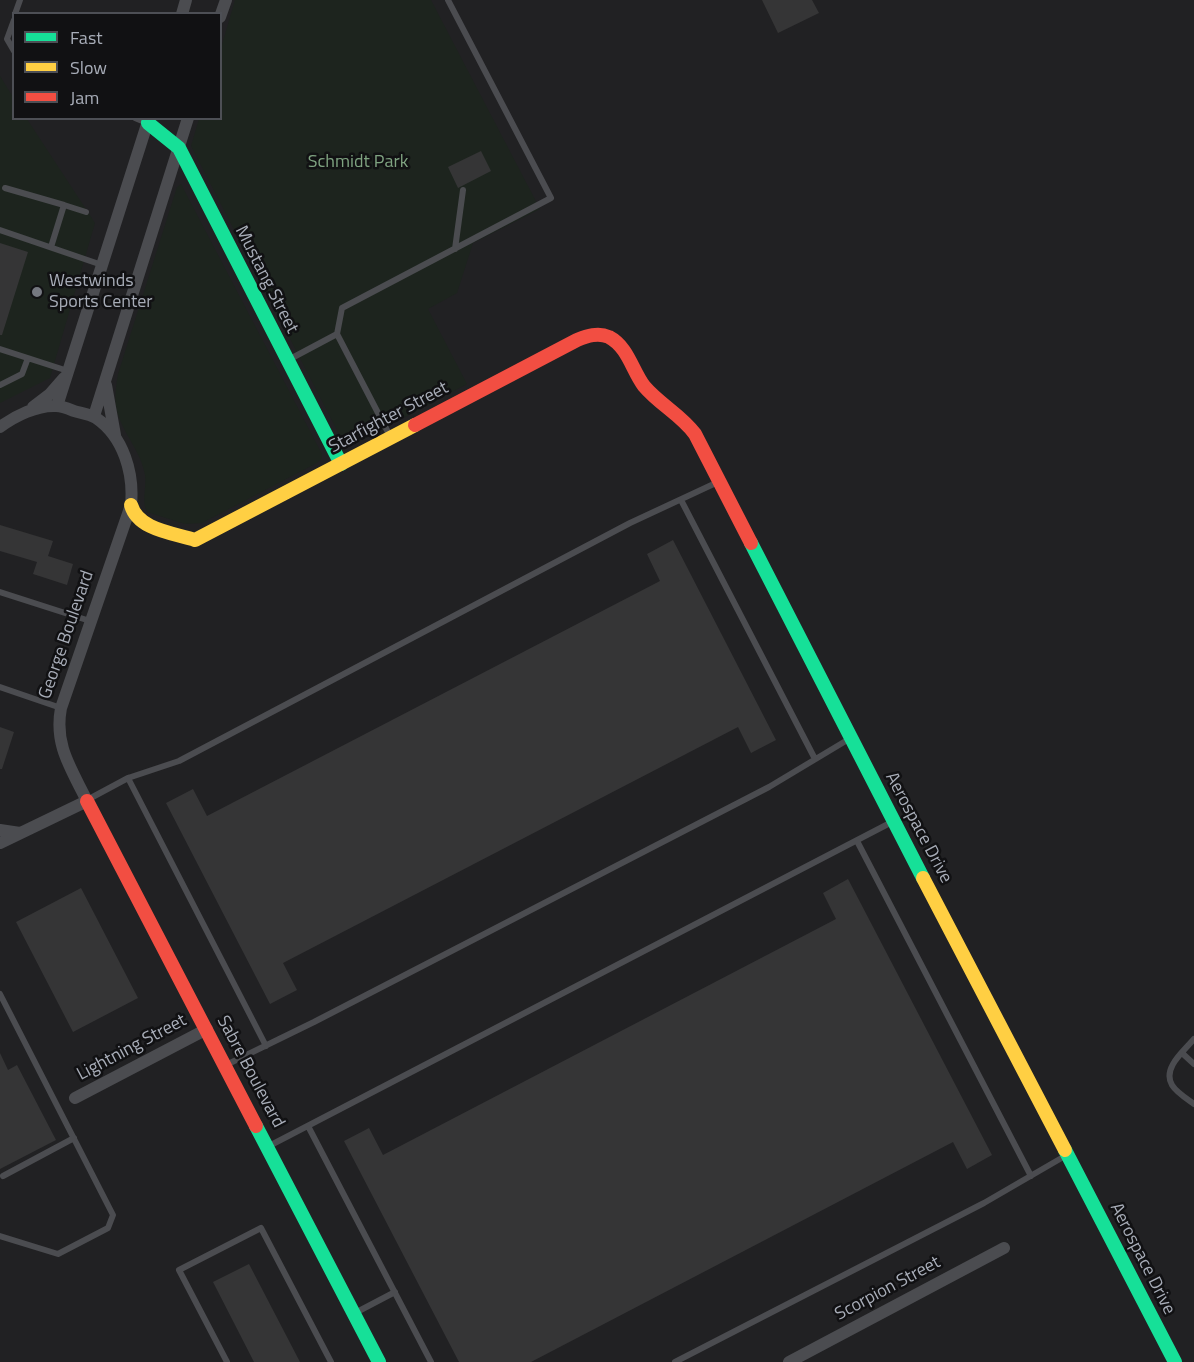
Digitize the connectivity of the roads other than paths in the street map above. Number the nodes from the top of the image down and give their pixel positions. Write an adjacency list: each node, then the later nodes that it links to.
1 (448, 0): 13 (lane)
2 (12, 26): 3 (lane)
3 (12, 47)
4 (144, 120): 6 (street, Mustang Street); 14 (street)
5 (187, 120): 6 (street, George Boulevard)
6 (179, 148): 19 (street, Mustang Street); 21 (street, George Boulevard)
7 (5, 188): 9 (lane)
8 (463, 190): 13 (lane)
9 (64, 205): 10 (lane); 12 (lane)
10 (86, 212)
11 (0, 230): 12 (lane)
12 (51, 247): 14 (lane)
13 (455, 249): 15 (lane)
14 (103, 265): 20 (street)
15 (337, 334): 19 (lane); 27 (lane)
16 (601, 335): 27 (street, Starfighter Street); 30 (street, Aerospace Drive)
17 (0, 349): 18 (lane)
18 (28, 358): 20 (lane); 22 (lane)
19 (287, 360): 29 (street, Mustang Street)
20 (68, 371): 23 (street); 24 (street)
21 (105, 380): 25 (street, George Boulevard); 28 (street, George Boulevard)
22 (0, 385)
23 (57, 406): 24 (street); 25 (street)
24 (27, 411): 26 (street)
25 (94, 416): 28 (street, George Boulevard)
26 (0, 426)
27 (391, 438): 29 (street, Starfighter Street)
28 (117, 442): 32 (street, George Boulevard)
29 (341, 464): 32 (street, Starfighter Street)
30 (719, 482): 31 (lane); 37 (street, Aerospace Drive)
31 (681, 500): 38 (lane); 39 (lane)
32 (131, 505): 34 (street, George Boulevard)
33 (0, 592): 34 (lane)
34 (90, 621): 36 (street, George Boulevard)
35 (0, 687): 36 (lane)
36 (61, 708): 40 (street, George Boulevard)
37 (850, 738): 38 (lane); 41 (street, Aerospace Drive)
38 (816, 759): 49 (lane)
39 (128, 778): 40 (lane); 49 (lane)
40 (87, 801): 43 (street); 47 (street, Sabre Boulevard)
41 (895, 821): 44 (lane); 58 (street, Aerospace Drive)
42 (0, 830): 43 (street)
43 (20, 833): 45 (street)
44 (857, 841): 55 (lane); 60 (lane)
45 (0, 843)
46 (0, 994): 56 (lane)
47 (207, 1029): 52 (street, Sabre Boulevard); 53 (street, Lightning Street)
48 (1194, 1039): 50 (lane)
49 (266, 1046): 52 (lane)
50 (1182, 1053): 51 (lane); 54 (lane)
51 (1194, 1064)
52 (225, 1066): 57 (street, Sabre Boulevard)
53 (75, 1098)
54 (1194, 1104)
55 (308, 1126): 57 (lane); 63 (lane)
56 (74, 1138): 59 (lane); 61 (lane)
57 (268, 1147): 64 (street, Sabre Boulevard)
58 (1068, 1155): 60 (lane); 72 (street, Aerospace Drive)
59 (3, 1176)
60 (1031, 1176): 70 (lane)
61 (0, 1236)
62 (1004, 1248): 65 (street, Scorpion Street)
63 (395, 1292): 64 (lane); 69 (lane)
64 (354, 1314): 68 (street, Sabre Boulevard)
65 (810, 1357): 71 (street, Scorpion Street)
66 (227, 1362): 67 (lane)
67 (332, 1362)
68 (379, 1362)
69 (431, 1362)
70 (675, 1362)
71 (789, 1362)
72 (1175, 1362)

